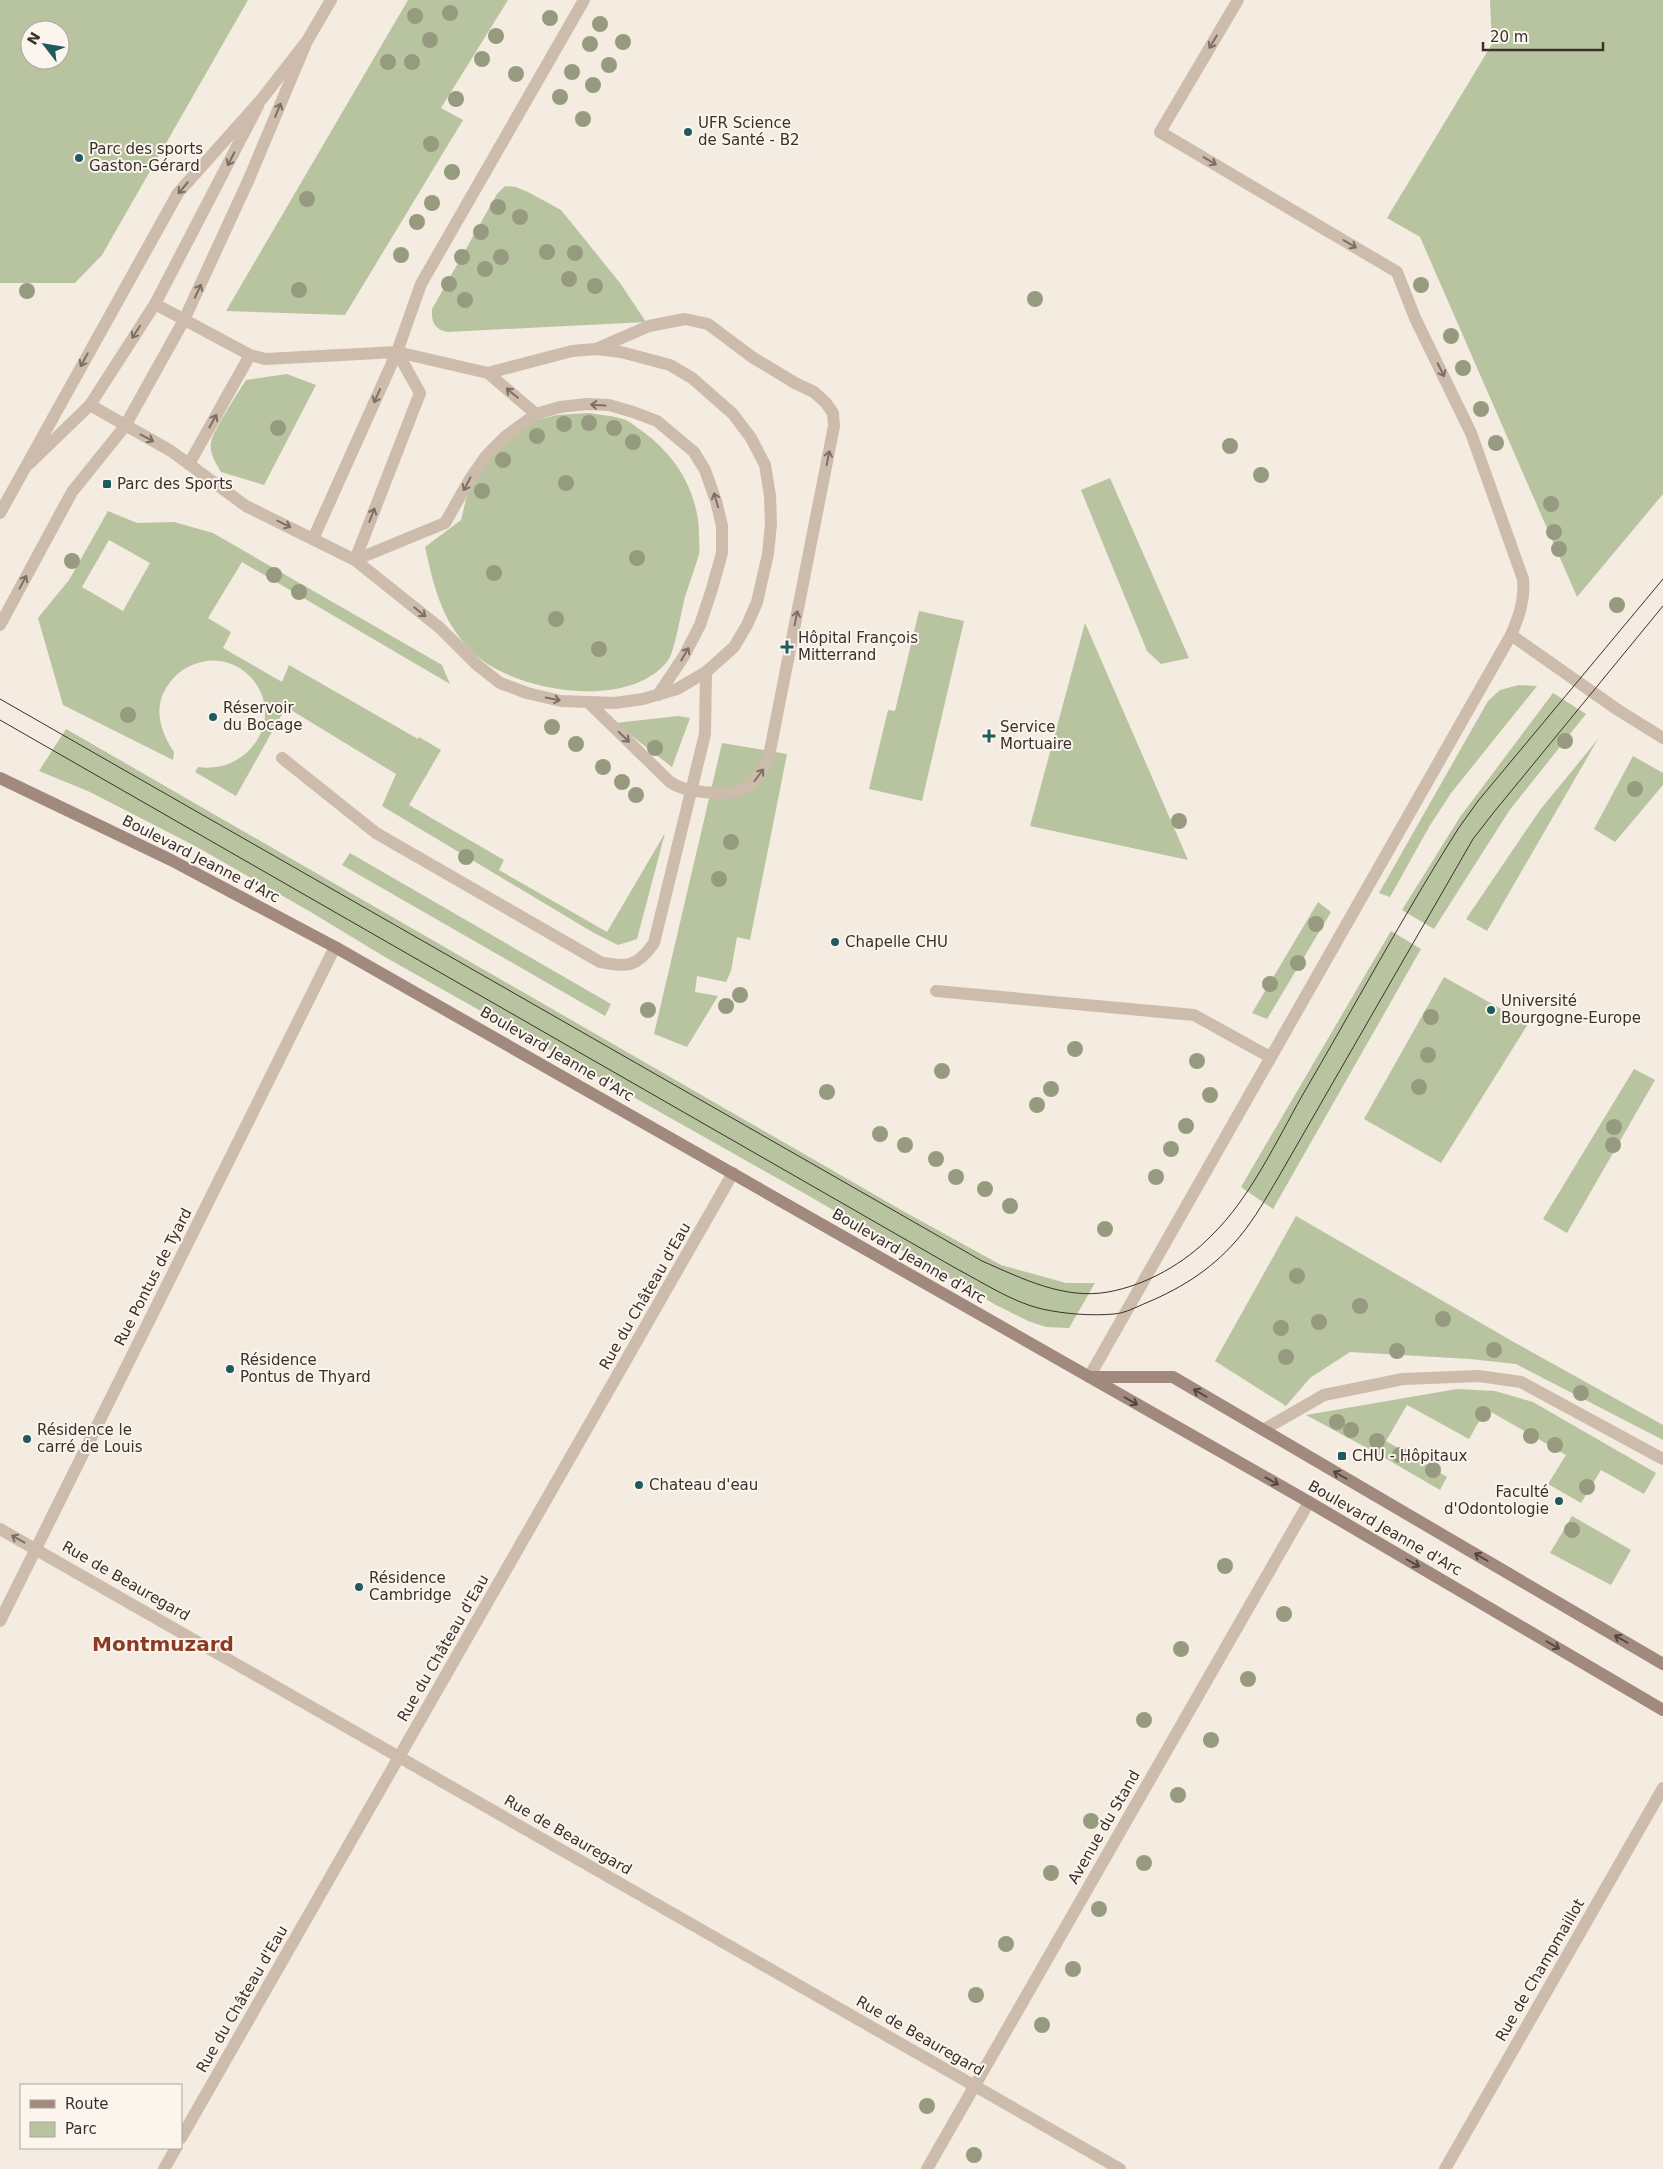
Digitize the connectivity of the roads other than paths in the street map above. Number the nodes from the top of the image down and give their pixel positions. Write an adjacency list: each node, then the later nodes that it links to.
1 (331, 0): 4 (street)
2 (584, 0): 9 (street)
3 (1238, 0): 21 (street, one-way to 21)
4 (307, 41): 5 (street); 7 (street, one-way to 4)
5 (261, 100): 6 (street, one-way to 6); 16 (street, one-way to 16)
6 (154, 304): 7 (street); 12 (street, one-way to 12)
7 (184, 320): 10 (street); 14 (street)
8 (596, 349): 11 (street); 22 (street); 28 (street, one-way to 8)
9 (397, 352): 10 (street); 11 (street); 18 (street, one-way to 18); 19 (street, one-way to 9)
10 (250, 355): 15 (street, one-way to 10)
11 (488, 373): 13 (street, one-way to 11)
12 (90, 405): 14 (street); 16 (street)
13 (536, 414): 19 (street, one-way to 19); 23 (street, one-way to 13)
14 (125, 426): 15 (street, one-way to 15); 20 (street, one-way to 14)
15 (190, 464): 18 (street, one-way to 18)
16 (24, 470): 17 (street)
17 (0, 513)
18 (313, 539): 19 (street)
19 (355, 560): 24 (street, one-way to 24)
20 (0, 625)
21 (1511, 635): 25 (street); 31 (street)
22 (706, 672): 23 (street); 28 (street)
23 (658, 695): 24 (street)
24 (589, 703): 28 (street, one-way to 28)
25 (1663, 738)
26 (282, 758): 28 (street)
27 (0, 778): 29 (main road, Boulevard Jeanne d'Arc)
28 (692, 790)
29 (335, 948): 32 (main road, Boulevard Jeanne d'Arc); 38 (street, Rue Pontus de Tyard)
30 (936, 991): 31 (street)
31 (1270, 1057): 33 (street)
32 (733, 1173): 33 (main road, Boulevard Jeanne d'Arc); 42 (street, Rue du Château d'Eau)
33 (1088, 1377): 34 (main road, Boulevard Jeanne d'Arc, one-way to 33); 36 (main road, Boulevard Jeanne d'Arc, one-way to 36)
34 (1263, 1430): 35 (street); 40 (main road, Boulevard Jeanne d'Arc, one-way to 34)
35 (1663, 1459)
36 (1309, 1502): 41 (main road, Boulevard Jeanne d'Arc, one-way to 41); 44 (street, Avenue du Stand)
37 (0, 1529): 38 (street, Rue de Beauregard, one-way to 37)
38 (36, 1549): 39 (street, Rue Pontus de Tyard); 42 (street, Rue de Beauregard)
39 (0, 1621)
40 (1663, 1664)
41 (1663, 1710)
42 (400, 1757): 44 (street, Rue de Beauregard); 45 (street, Rue du Château d'Eau)
43 (1663, 1788): 50 (street, Rue de Champmaillot)
44 (975, 2086): 48 (street, Avenue du Stand); 49 (street, Rue de Beauregard)
45 (182, 2136)
46 (175, 2149): 47 (street)
47 (164, 2169)
48 (927, 2169)
49 (1120, 2169)
50 (1445, 2169)

